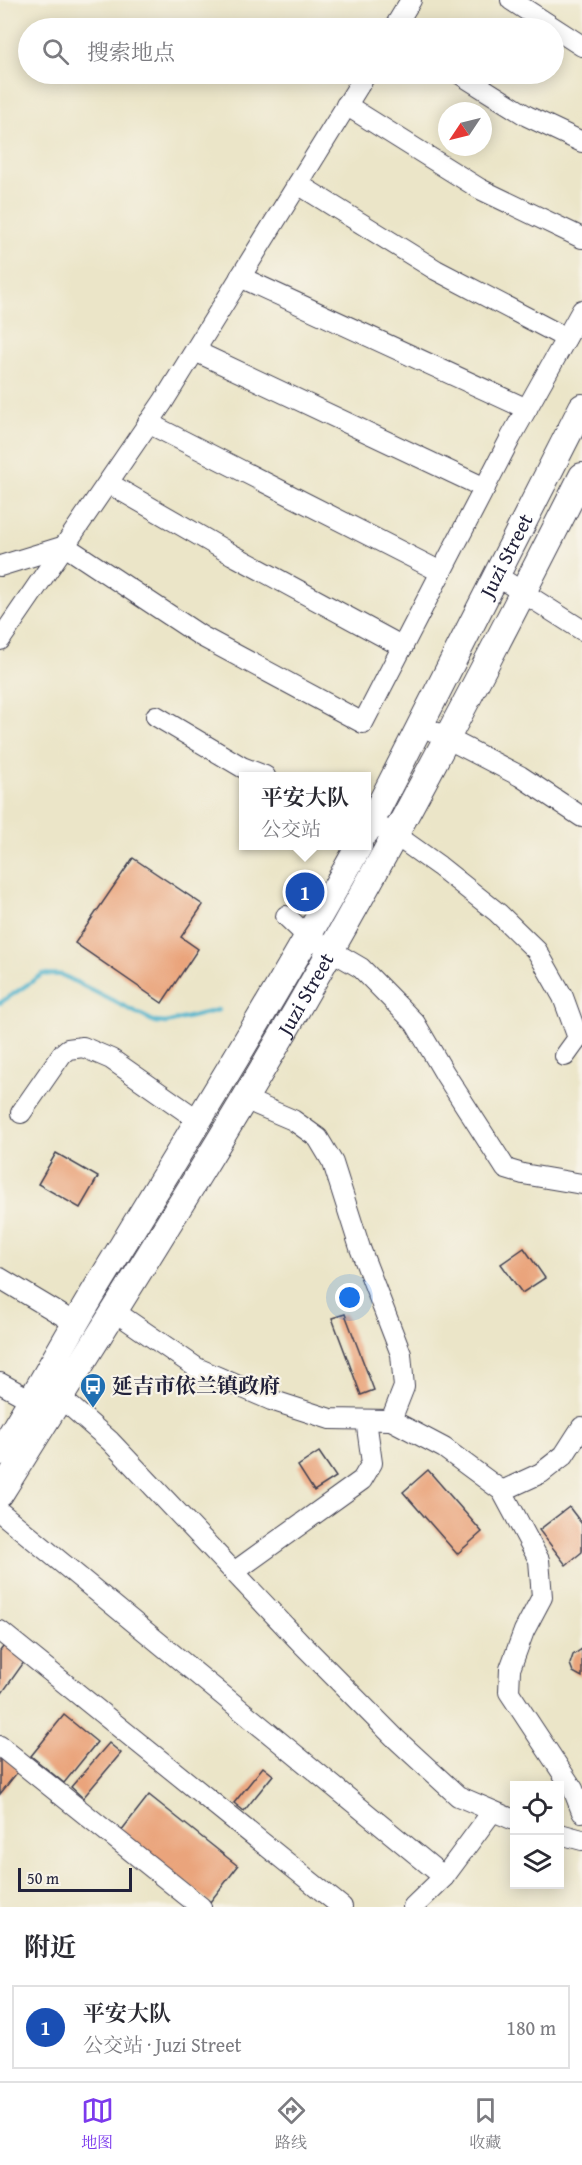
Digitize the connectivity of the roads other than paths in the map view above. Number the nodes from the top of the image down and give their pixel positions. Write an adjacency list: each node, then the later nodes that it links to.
1 (411, 0): 3 (street)
2 (511, 0): 4 (street)
3 (400, 18)
4 (539, 18)
5 (564, 34): 6 (street)
6 (582, 46)
7 (360, 84): 9 (street)
8 (476, 84): 10 (street)
9 (346, 105): 11 (street); 12 (street)
10 (582, 142)
11 (298, 184): 13 (street); 15 (street)
12 (582, 238)
13 (240, 277): 16 (street); 18 (street)
14 (582, 310): 15 (street)
15 (566, 338): 18 (street)
16 (195, 351): 19 (street); 22 (street)
17 (582, 407): 26 (main road, Juzi Street)
18 (527, 409): 22 (street)
19 (148, 423): 21 (street); 25 (street)
20 (582, 476): 27 (main road, Juzi Street)
21 (108, 483): 23 (street); 30 (street)
22 (485, 488): 25 (street)
23 (64, 546): 24 (street); 29 (street); 30 (street)
24 (0, 566)
25 (441, 572): 30 (street)
26 (497, 576): 27 (street); 32 (main road, Juzi Street)
27 (523, 592): 28 (street); 33 (main road, Juzi Street)
28 (582, 630)
29 (0, 640)
30 (403, 647)
31 (156, 716): 34 (street)
32 (421, 725): 33 (street); 36 (main road, Juzi Street)
33 (446, 737): 35 (street); 36 (main road, Juzi Street)
34 (254, 772)
35 (582, 817)
36 (375, 827): 42 (street)
37 (357, 850): 40 (main road, Juzi Street)
38 (367, 850): 41 (main road, Juzi Street)
39 (286, 916): 40 (street)
40 (308, 938): 41 (street); 45 (main road, Juzi Street)
41 (331, 950): 43 (main road, Juzi Street); 46 (street)
42 (566, 1056)
43 (244, 1098): 48 (main road, Juzi Street); 53 (street)
44 (21, 1113): 45 (street)
45 (198, 1120): 49 (main road, Juzi Street)
46 (582, 1184)
47 (0, 1278): 49 (street)
48 (114, 1311): 51 (main road, Juzi Street); 52 (street)
49 (75, 1323): 51 (main road, Juzi Street)
50 (0, 1383): 51 (street)
51 (48, 1402): 55 (main road, Juzi Street); 57 (main road, Juzi Street); 59 (street)
52 (366, 1420): 53 (street); 59 (street)
53 (391, 1420): 56 (street)
54 (582, 1427): 56 (street)
55 (0, 1452)
56 (502, 1491): 63 (street)
57 (0, 1494)
58 (0, 1512): 67 (street)
59 (234, 1572): 62 (street)
60 (0, 1631): 69 (street)
61 (0, 1746): 68 (street)
62 (492, 1812): 64 (street); 67 (street)
63 (582, 1812)
64 (510, 1819)
65 (564, 1835): 66 (street)
66 (582, 1840)
67 (444, 1877): 70 (street)
68 (201, 1907)
69 (342, 1907)
70 (413, 1907)

